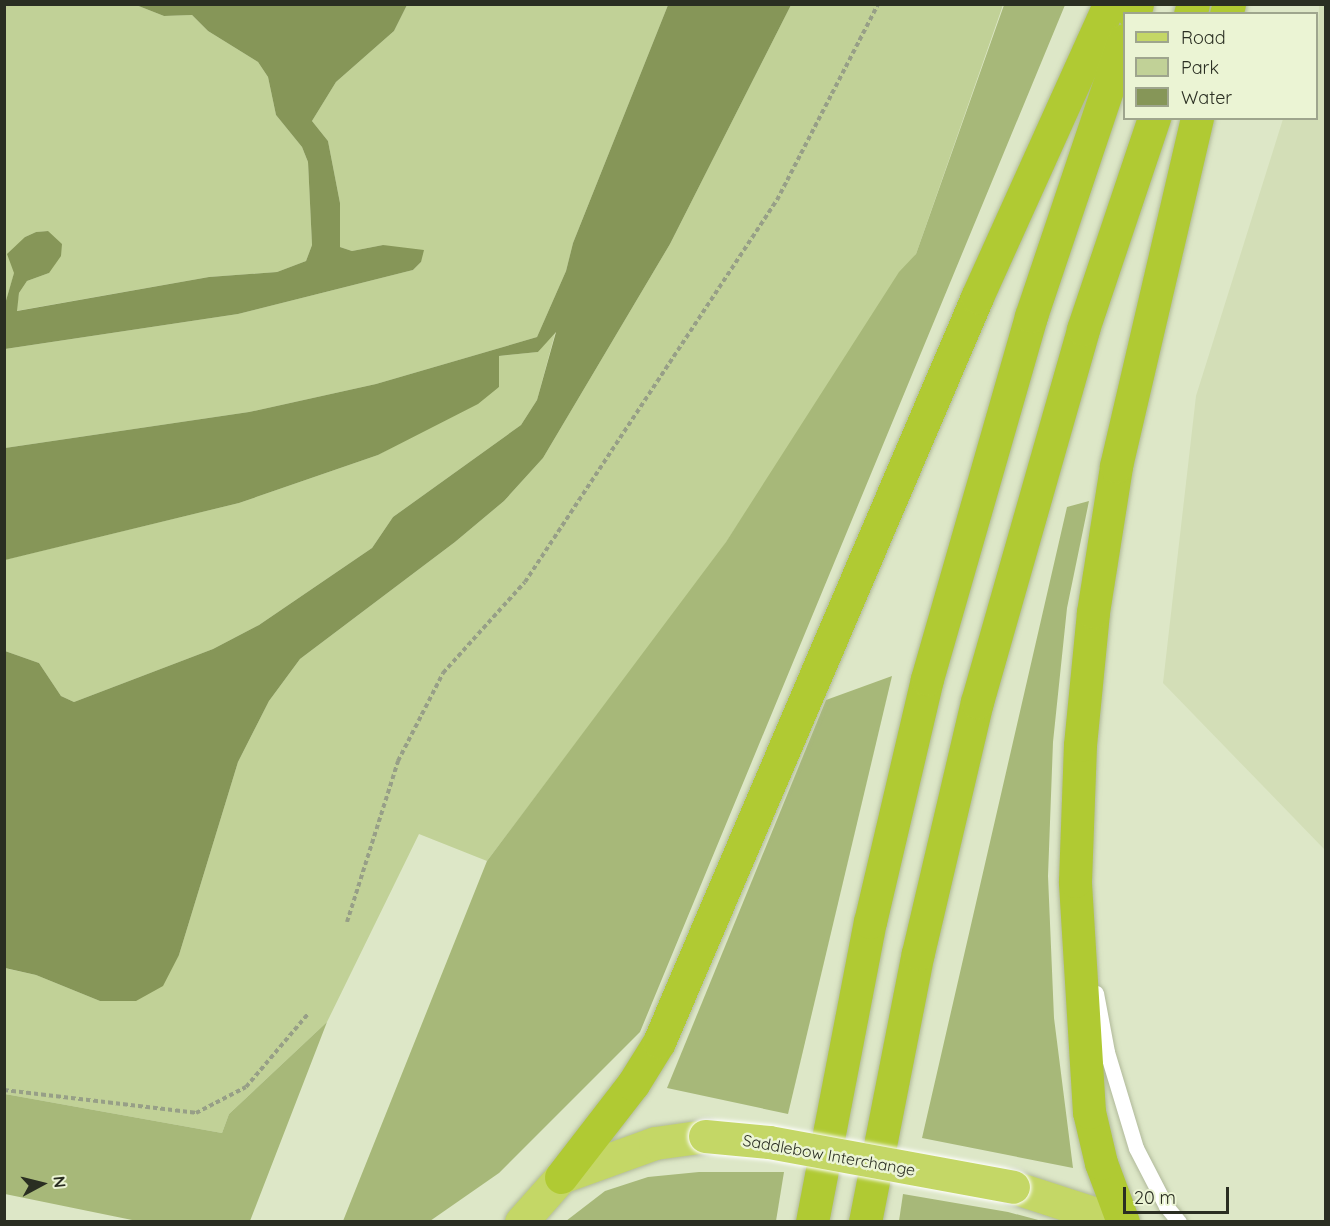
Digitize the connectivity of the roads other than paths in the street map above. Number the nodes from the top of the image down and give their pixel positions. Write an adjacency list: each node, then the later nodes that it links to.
1 (1109, 4): 6 (highway)
2 (1123, 46): 8 (highway)
3 (1153, 120): 9 (highway)
4 (1197, 120): 5 (highway)
5 (1075, 881): 10 (highway); 11 (lane)
6 (561, 1177): 7 (main road, Saddlebow Interchange); 10 (main road, Saddlebow Interchange, bridge)
7 (521, 1221)
8 (812, 1221)
9 (865, 1221)
10 (1122, 1221)
11 (1179, 1221)

